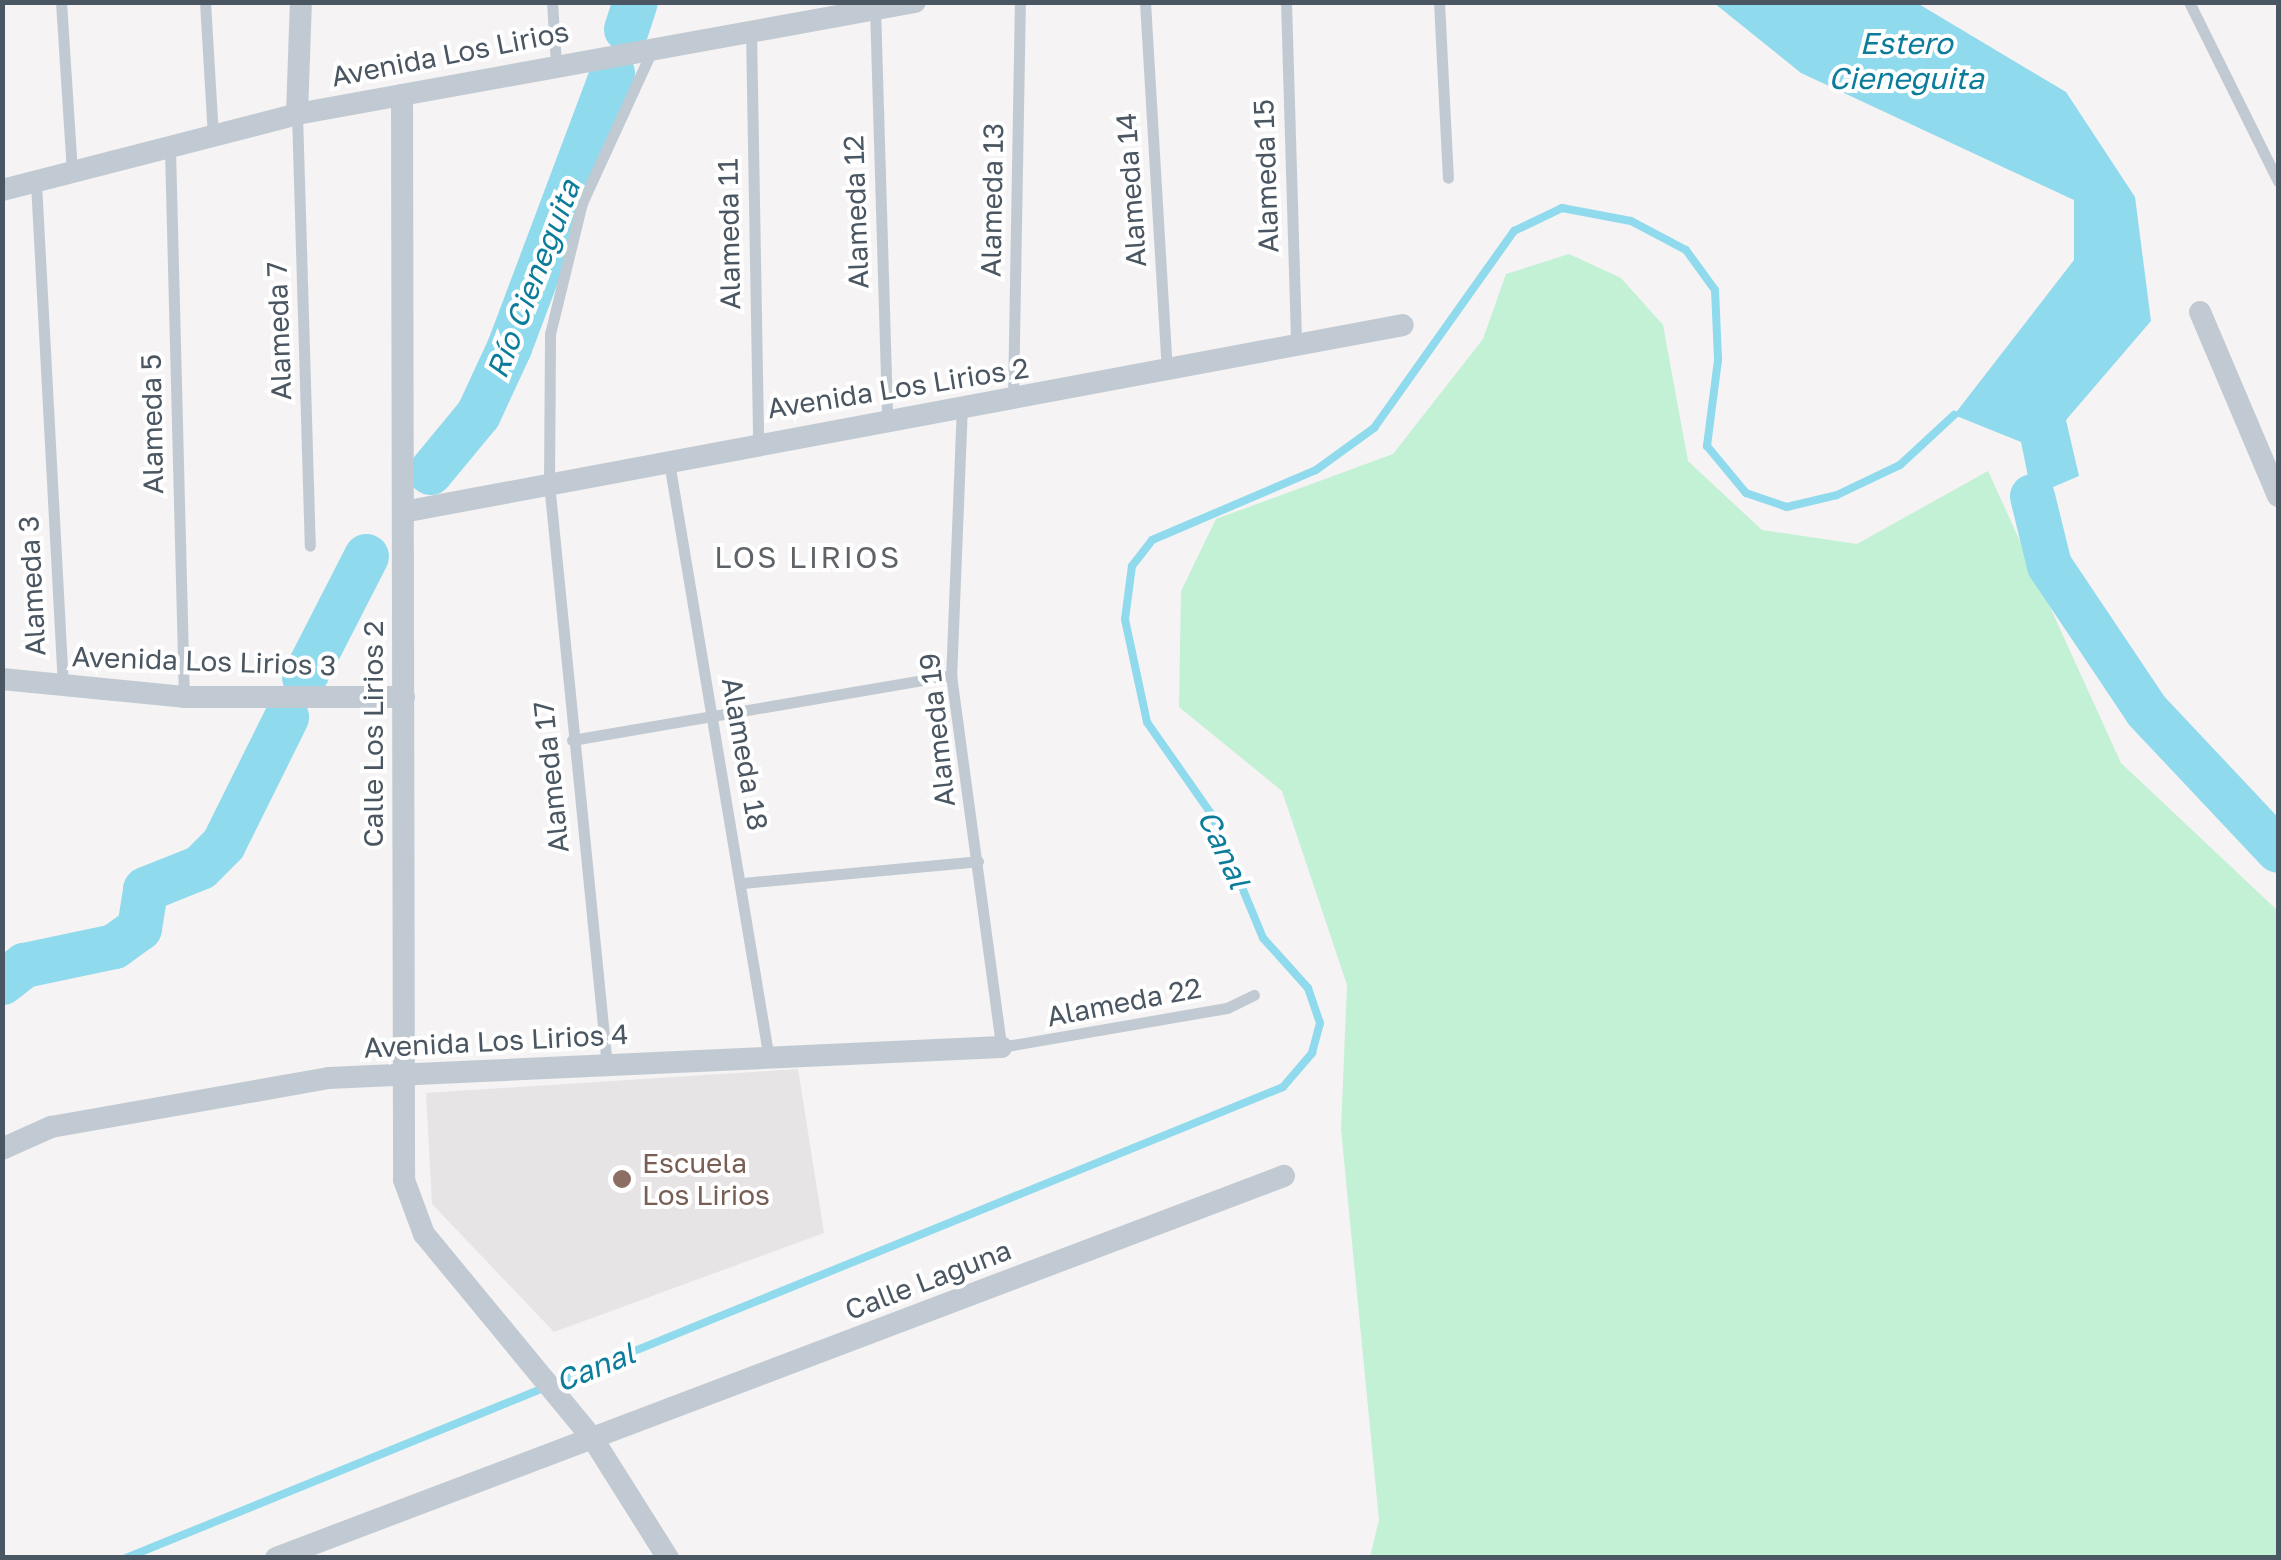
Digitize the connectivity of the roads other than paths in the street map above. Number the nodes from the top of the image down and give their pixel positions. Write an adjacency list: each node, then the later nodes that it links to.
1 (61, 2): 19 (lane)
2 (205, 2): 17 (lane)
3 (301, 2): 16 (street)
4 (552, 2): 14 (lane)
5 (915, 2): 11 (street, Avenida Los Lirios)
6 (1020, 2): 28 (lane, Alameda 13)
7 (1145, 2): 27 (lane, Alameda 14)
8 (1286, 2): 26 (lane, Alameda 15)
9 (1438, 2): 20 (lane)
10 (2189, 2): 21 (lane)
11 (875, 7): 12 (street, Avenida Los Lirios); 30 (lane, Alameda 12)
12 (751, 26): 13 (street, Avenida Los Lirios); 31 (lane, Alameda 11)
13 (655, 44): 14 (street, Avenida Los Lirios); 33 (lane, Alameda 17)
14 (556, 64): 15 (street, Avenida Los Lirios)
15 (402, 95): 16 (street, Avenida Los Lirios); 35 (street, Calle Los Lirios 2)
16 (297, 114): 17 (street, Avenida Los Lirios); 36 (lane, Alameda 7)
17 (212, 138): 18 (street, Avenida Los Lirios)
18 (170, 149): 19 (street, Avenida Los Lirios); 40 (lane, Alameda 5)
19 (72, 174): 22 (street, Avenida Los Lirios)
20 (1448, 178)
21 (2278, 181)
22 (36, 183): 23 (street, Avenida Los Lirios); 39 (lane, Alameda 3)
23 (2, 190)
24 (2200, 312): 34 (street)
25 (1403, 325): 26 (street, Avenida Los Lirios 2)
26 (1296, 348): 27 (street, Avenida Los Lirios 2)
27 (1168, 375): 28 (street, Avenida Los Lirios 2)
28 (1013, 400): 29 (street, Avenida Los Lirios 2)
29 (962, 405): 30 (street, Avenida Los Lirios 2); 37 (lane, Alameda 19)
30 (887, 414): 31 (street, Avenida Los Lirios 2)
31 (758, 442): 32 (street, Avenida Los Lirios 2)
32 (668, 458): 33 (street, Avenida Los Lirios 2); 42 (lane, Alameda 18)
33 (549, 483): 35 (street, Avenida Los Lirios 2); 43 (lane, Alameda 17)
34 (2278, 496)
35 (402, 512): 41 (street, Calle Los Lirios 2)
36 (310, 546)
37 (950, 675): 42 (lane); 44 (lane, Alameda 19)
38 (2, 679): 39 (street, Avenida Los Lirios 3)
39 (63, 686): 40 (street, Avenida Los Lirios 3)
40 (184, 697): 41 (street, Avenida Los Lirios 3)
41 (404, 697): 50 (street, Calle Los Lirios 2)
42 (712, 716): 43 (lane); 45 (lane, Alameda 18)
43 (572, 740): 49 (lane, Alameda 17)
44 (978, 861): 45 (lane); 47 (lane, Alameda 19)
45 (743, 883): 48 (lane, Alameda 18)
46 (1254, 995): 47 (lane, Alameda 22)
47 (1001, 1047): 48 (street, Avenida Los Lirios 4)
48 (769, 1059): 49 (street, Avenida Los Lirios 4)
49 (606, 1066): 50 (street, Avenida Los Lirios 4)
50 (402, 1078): 51 (street, Avenida Los Lirios 4); 53 (street, Calle Los Lirios 2)
51 (2, 1149)
52 (1284, 1176): 53 (street, Calle Laguna)
53 (593, 1439): 54 (street, Calle Laguna); 55 (street, Calle Los Lirios 2)
54 (276, 1558)
55 (668, 1558)

